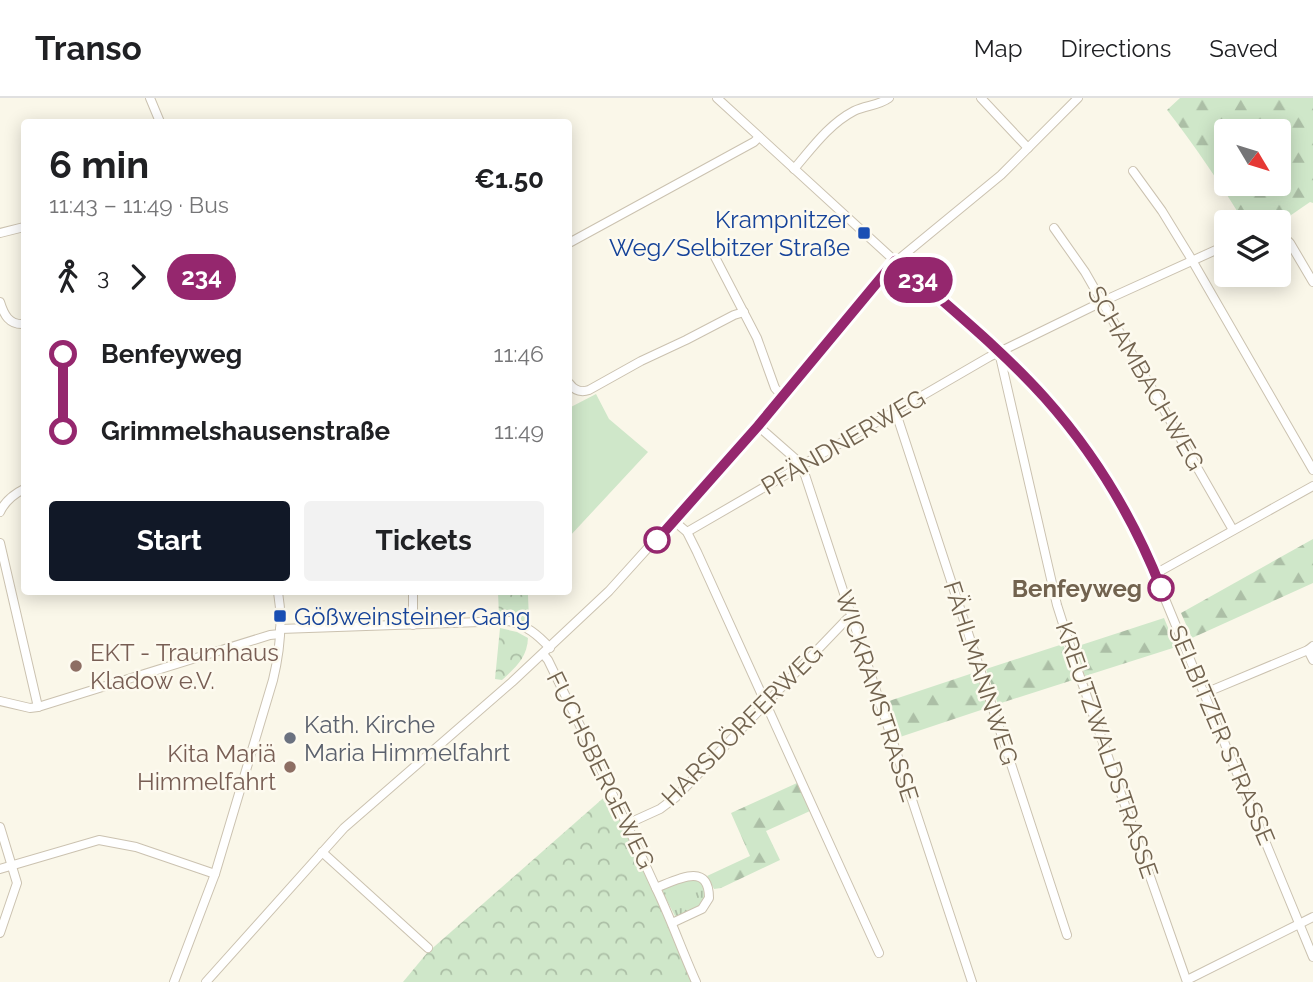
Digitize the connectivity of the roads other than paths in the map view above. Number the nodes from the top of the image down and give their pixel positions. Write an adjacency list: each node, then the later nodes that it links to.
1 (150, 98): 6 (street)
2 (717, 98): 7 (street, SELBITZER STRASSE)
3 (889, 98): 9 (street)
4 (981, 98): 8 (street)
5 (1078, 98): 8 (street)
6 (159, 119)
7 (759, 137): 9 (street, SELBITZER STRASSE); 14 (street)
8 (1028, 148): 18 (street)
9 (794, 169): 18 (street, SELBITZER STRASSE)
10 (1133, 171): 19 (street)
11 (21, 228): 13 (street)
12 (1054, 228): 22 (street, SCHAMBACHWEG)
13 (0, 233)
14 (572, 241)
15 (1291, 245): 20 (street)
16 (1214, 251): 19 (street, PFÄNDNERWEG)
17 (715, 257): 23 (street)
18 (895, 261): 25 (street, SELBITZER STRASSE); 27 (street)
19 (1192, 261): 22 (street, PFÄNDNERWEG); 31 (street)
20 (1313, 282)
21 (0, 302): 24 (street)
22 (1103, 303): 25 (street, PFÄNDNERWEG); 36 (street, SCHAMBACHWEG)
23 (744, 312): 26 (street); 27 (street)
24 (21, 324)
25 (999, 352): 28 (street, PFÄNDNERWEG); 39 (street, SELBITZER STRASSE); 67 (street, KREUTZWALDSTRASSE)
26 (572, 386)
27 (783, 397): 29 (street)
28 (894, 412): 30 (street, PFÄNDNERWEG); 63 (street, FÄHLMANNWEG)
29 (758, 426): 30 (street, WICKRAMSTRASSE); 35 (street)
30 (801, 466): 37 (street, PFÄNDNERWEG); 42 (street, WICKRAMSTRASSE)
31 (1313, 470)
32 (1313, 486): 36 (street)
33 (21, 491): 34 (street)
34 (0, 512)
35 (674, 521): 37 (street); 46 (street)
36 (1233, 530): 39 (street)
37 (687, 532): 50 (street)
38 (0, 543): 51 (street)
39 (1155, 574): 48 (street, SELBITZER STRASSE)
40 (278, 595): 44 (street)
41 (413, 595): 43 (street)
42 (851, 617): 50 (street, HARSDÖRFERWEG); 71 (street, WICKRAMSTRASSE)
43 (413, 625): 44 (street); 46 (street)
44 (280, 631): 51 (street); 57 (street)
45 (1310, 648): 47 (street); 48 (street)
46 (546, 651): 52 (street, FUCHSBERGEWEG); 54 (street)
47 (1313, 660)
48 (1205, 693): 61 (street, SELBITZER STRASSE)
49 (0, 701): 51 (street)
50 (766, 704): 52 (street, HARSDÖRFERWEG); 65 (street)
51 (38, 707)
52 (627, 824): 58 (street, FUCHSBERGEWEG)
53 (0, 827): 55 (street)
54 (322, 852): 64 (street); 69 (street)
55 (11, 866): 56 (street); 57 (street); 62 (street)
56 (0, 869)
57 (215, 874): 68 (street)
58 (656, 888): 60 (street, FUCHSBERGEWEG); 60 (street, FUCHSBERGEWEG)
59 (1313, 917): 61 (street)
60 (672, 923): 70 (street, FUCHSBERGEWEG)
61 (1300, 924): 66 (street, SELBITZER STRASSE); 67 (street)
62 (0, 933)
63 (1067, 934)
64 (428, 948)
65 (879, 953)
66 (1313, 957)
67 (1187, 981)
68 (174, 982)
69 (206, 982)
70 (696, 982)
71 (972, 982)

